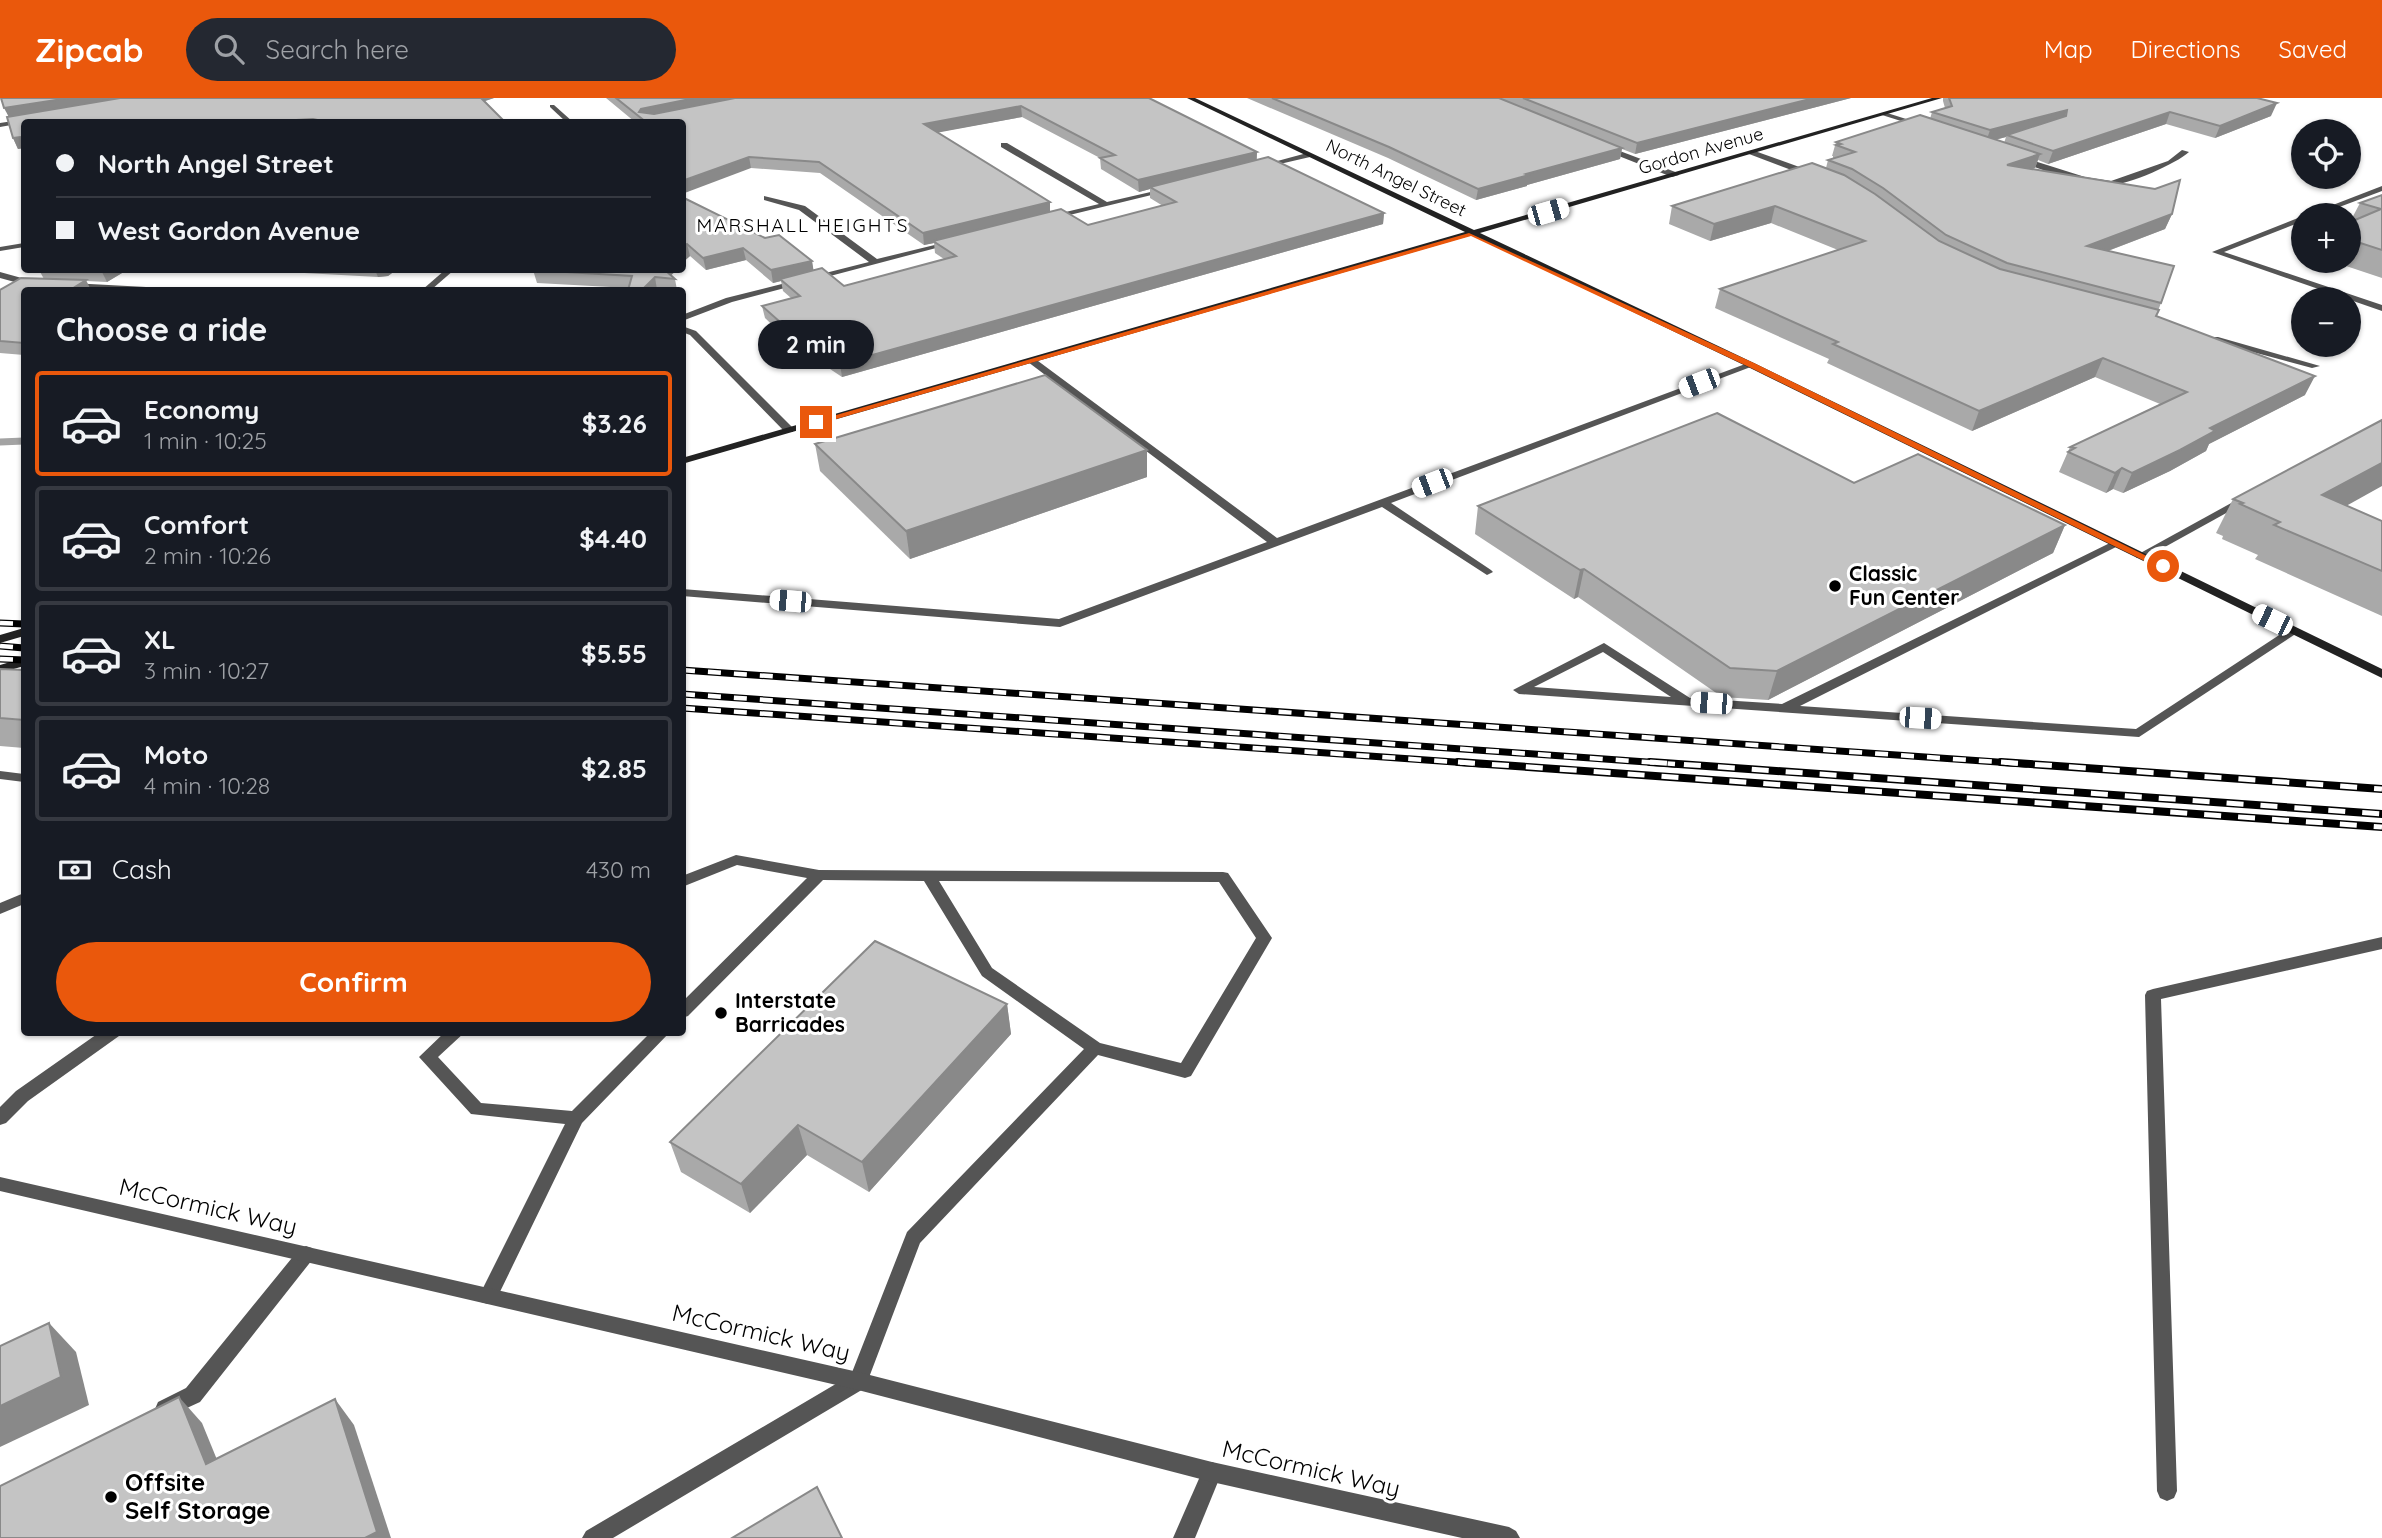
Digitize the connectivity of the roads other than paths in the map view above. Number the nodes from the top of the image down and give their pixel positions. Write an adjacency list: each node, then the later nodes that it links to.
1 (1190, 98): 13 (main road, North Angel Street)
2 (1939, 98): 4 (main road, Gordon Avenue)
3 (552, 106): 5 (street)
4 (1884, 114): 8 (street); 11 (main road, Gordon Avenue)
5 (567, 119)
6 (21, 122): 7 (street)
7 (0, 125)
8 (1935, 130)
9 (1590, 141): 16 (street)
10 (1004, 145): 22 (street)
11 (1752, 152): 16 (main road, Gordon Avenue); 17 (street)
12 (2185, 152): 14 (street)
13 (1307, 155): 15 (street); 25 (main road, North Angel Street)
14 (2011, 155)
15 (1250, 170)
16 (1675, 175): 25 (main road, Gordon Avenue)
17 (1824, 179)
18 (2382, 188): 21 (street)
19 (1172, 189): 22 (street)
20 (767, 198): 29 (street)
21 (2343, 203)
22 (1106, 205): 23 (street)
23 (1042, 221)
24 (2291, 223): 36 (street)
25 (1472, 234): 40 (main road, Gordon Avenue); 41 (main road, North Angel Street)
26 (965, 240): 29 (street)
27 (21, 246): 28 (street)
28 (0, 249)
29 (875, 262): 37 (street)
30 (446, 273): 35 (street)
31 (0, 275): 32 (street)
32 (39, 285)
33 (66, 286): 34 (street)
34 (86, 287)
35 (430, 287)
36 (2382, 308)
37 (686, 316)
38 (686, 330): 43 (street)
39 (2206, 336): 42 (street)
40 (1031, 360): 43 (main road, Gordon Avenue); 47 (street)
41 (1751, 365): 46 (street); 48 (main road, North Angel Street)
42 (2315, 366)
43 (789, 430): 44 (main road, Gordon Avenue)
44 (686, 460)
45 (2254, 493): 49 (street)
46 (1382, 502): 47 (street); 50 (street)
47 (1275, 542): 51 (street)
48 (2116, 543): 49 (main road, North Angel Street); 59 (street)
49 (2141, 555): 52 (main road, North Angel Street)
50 (1487, 572)
51 (686, 592)
52 (2294, 631): 57 (main road, North Angel Street); 59 (street)
53 (21, 633): 54 (main road)
54 (0, 639)
55 (21, 663): 56 (main road)
56 (0, 669)
57 (2382, 674)
58 (1686, 701): 58 (street); 59 (street)
59 (1784, 708)
60 (0, 775): 61 (street)
61 (21, 778)
62 (819, 875): 63 (street); 64 (street); 68 (street)
63 (928, 875): 72 (street); 72 (street)
64 (686, 879)
65 (21, 899): 66 (street)
66 (0, 909)
67 (2382, 943): 81 (street)
68 (686, 1008)
69 (107, 1036): 73 (street)
70 (452, 1036): 74 (street)
71 (658, 1036): 74 (street)
72 (1095, 1048): 78 (street)
73 (0, 1118)
74 (576, 1118): 77 (street)
75 (0, 1184): 76 (street, McCormick Way)
76 (306, 1254): 77 (street, McCormick Way); 79 (street)
77 (488, 1296): 78 (street, McCormick Way)
78 (858, 1381): 80 (street, McCormick Way); 82 (street)
79 (145, 1419)
80 (1212, 1472): 83 (street); 84 (street, McCormick Way)
81 (2167, 1491)
82 (593, 1538)
83 (1184, 1538)
84 (1509, 1538)

